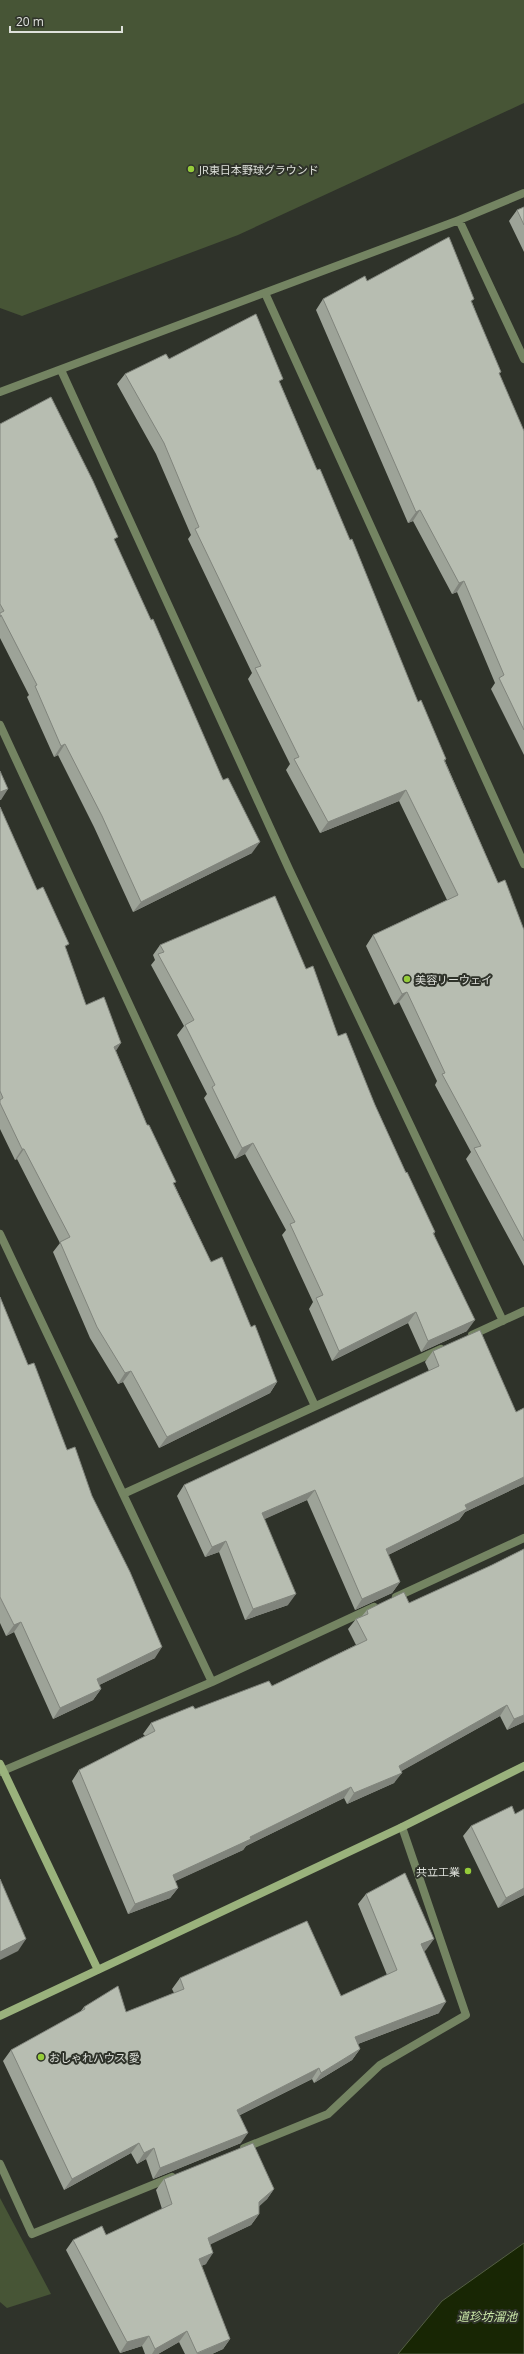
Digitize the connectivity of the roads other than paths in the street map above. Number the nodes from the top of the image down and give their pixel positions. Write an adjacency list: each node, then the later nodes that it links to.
1 (524, 193): 2 (street)
2 (459, 220): 3 (street); 4 (street)
3 (265, 293): 5 (street); 8 (street)
4 (524, 359)
5 (60, 370): 6 (street); 11 (street)
6 (0, 392)
7 (0, 725): 14 (street)
8 (524, 864)
9 (0, 1234): 15 (street)
10 (524, 1311): 11 (street)
11 (503, 1321): 12 (street)
12 (467, 1337)
13 (452, 1344): 14 (street)
14 (315, 1406): 15 (street)
15 (123, 1494): 17 (street)
16 (524, 1538): 17 (street)
17 (212, 1682): 19 (street)
18 (524, 1766): 20 (street)
19 (1, 1769): 21 (street)
20 (402, 1827): 21 (street); 23 (street)
21 (98, 1970): 22 (street)
22 (0, 2016)
23 (239, 2150)
24 (0, 2164): 25 (street)
25 (180, 2174)

